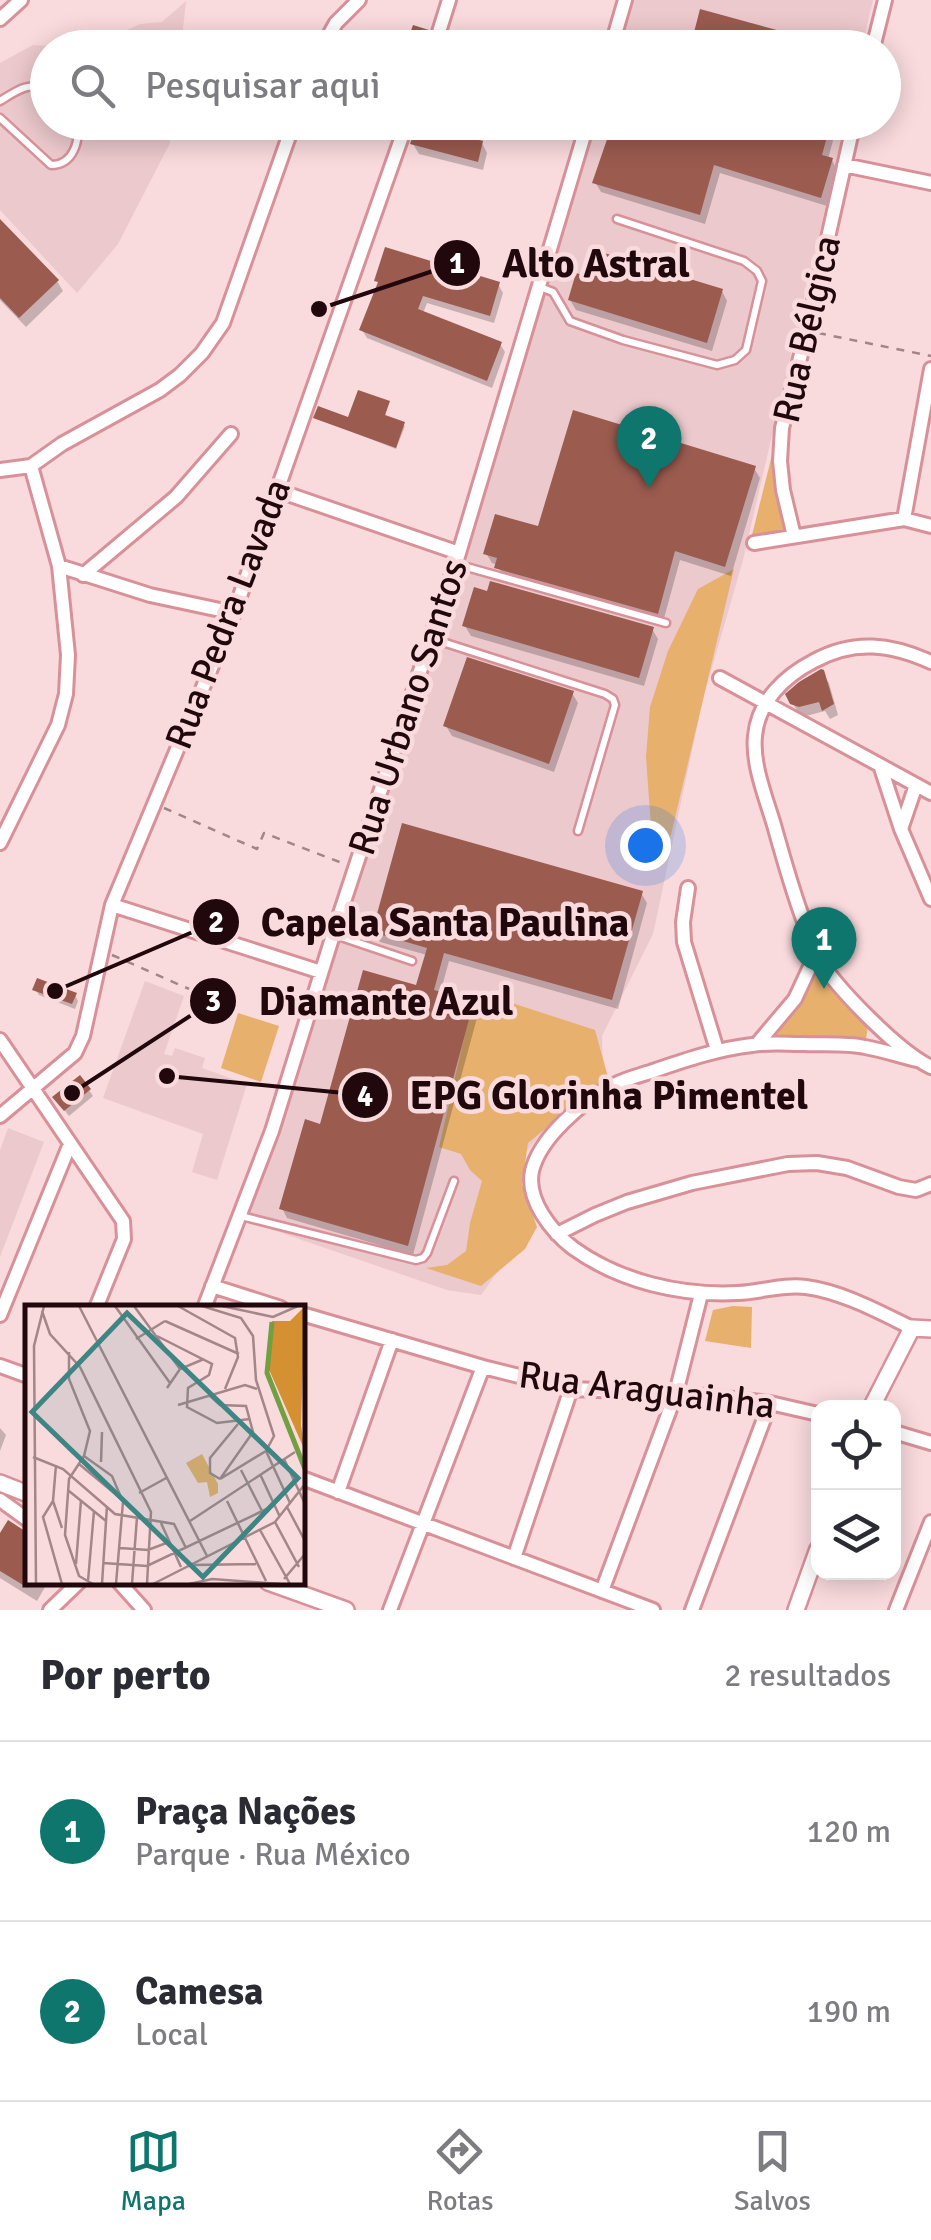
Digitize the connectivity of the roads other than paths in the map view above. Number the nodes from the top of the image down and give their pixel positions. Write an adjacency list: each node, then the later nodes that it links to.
1 (21, 0): 6 (street)
2 (359, 0): 7 (street)
3 (449, 0): 8 (street)
4 (626, 0): 9 (street)
5 (885, 0): 10 (street)
6 (0, 20)
7 (332, 30)
8 (440, 30)
9 (617, 30)
10 (878, 30)
11 (30, 86): 12 (lane)
12 (0, 101)
13 (0, 118): 14 (lane)
14 (77, 140)
15 (288, 140): 25 (street)
16 (401, 140): 27 (street, Rua Pedra Lavada)
17 (583, 140): 22 (street, Rua Urbano Santos)
18 (850, 140): 19 (street, Rua Bélgica)
19 (844, 164): 20 (street); 30 (street, Rua Bélgica)
20 (931, 182)
21 (616, 219): 22 (lane)
22 (539, 286): 32 (street, Rua Urbano Santos)
23 (931, 369): 28 (street)
24 (231, 434): 34 (street)
25 (30, 466): 26 (street); 33 (street)
26 (0, 470)
27 (276, 490): 32 (street); 35 (street, Rua Pedra Lavada)
28 (904, 519): 29 (street); 30 (street)
29 (931, 526)
30 (794, 536): 31 (street)
31 (754, 544)
32 (457, 558): 36 (lane); 37 (street, Rua Urbano Santos)
33 (59, 566): 34 (street); 46 (street)
34 (83, 574): 35 (street)
35 (234, 614): 49 (street, Rua Pedra Lavada)
36 (666, 622)
37 (432, 638): 45 (lane); 50 (street, Rua Urbano Santos)
38 (931, 662): 40 (street)
39 (720, 678): 40 (street)
40 (766, 704): 41 (street); 51 (street)
41 (880, 764): 42 (street); 44 (street)
42 (916, 785): 43 (street); 44 (street)
43 (931, 792)
44 (901, 829): 48 (street)
45 (578, 831)
46 (0, 844)
47 (688, 888): 58 (street)
48 (931, 899)
49 (112, 905): 53 (street); 61 (street, Rua Pedra Lavada)
50 (334, 934): 52 (lane); 53 (street, Rua Urbano Santos)
51 (816, 954): 54 (street); 56 (street)
52 (412, 961)
53 (322, 972): 66 (street, Rua Urbano Santos)
54 (873, 1020): 57 (street); 59 (street)
55 (0, 1040): 61 (street)
56 (757, 1044): 57 (street); 58 (street)
57 (865, 1046): 59 (street)
58 (717, 1050): 67 (street)
59 (916, 1060): 60 (street)
60 (931, 1068)
61 (32, 1090): 62 (street, Rua Pedra Lavada); 63 (street)
62 (0, 1116)
63 (70, 1144): 68 (street); 71 (street)
64 (454, 1181): 66 (lane)
65 (931, 1184): 67 (street)
66 (240, 1216): 69 (street, Rua Urbano Santos)
67 (557, 1234): 70 (street)
68 (6, 1280): 74 (street)
69 (212, 1286): 72 (street, Rua Urbano Santos); 73 (street)
70 (702, 1294): 76 (street); 83 (street)
71 (97, 1305)
72 (205, 1305)
73 (272, 1305)
74 (0, 1315)
75 (305, 1315): 78 (street, Rua Araguainha)
76 (912, 1328): 77 (street); 84 (street)
77 (931, 1329)
78 (392, 1340): 80 (street, Rua Araguainha); 91 (street)
79 (0, 1366): 81 (street)
80 (484, 1368): 82 (street, Rua Araguainha); 96 (street)
81 (25, 1375)
82 (571, 1388): 83 (street, Rua Araguainha); 97 (street)
83 (676, 1393): 85 (street, Rua Araguainha); 102 (street)
84 (875, 1400)
85 (770, 1402): 86 (street, Rua Araguainha); 108 (street)
86 (811, 1412)
87 (901, 1434): 88 (street)
88 (931, 1443)
89 (305, 1479): 91 (street)
90 (0, 1483): 92 (street)
91 (338, 1492): 96 (street)
92 (25, 1493)
93 (0, 1500): 94 (street)
94 (25, 1518)
95 (931, 1522): 110 (street)
96 (422, 1523): 97 (street); 106 (street)
97 (514, 1558): 102 (street)
98 (811, 1568): 109 (street)
99 (76, 1585): 103 (street)
100 (124, 1585): 104 (street)
101 (276, 1585): 105 (street)
102 (602, 1590): 107 (street)
103 (50, 1610)
104 (144, 1610)
105 (346, 1610)
106 (390, 1610)
107 (654, 1610)
108 (692, 1610)
109 (796, 1610)
110 (896, 1610)

